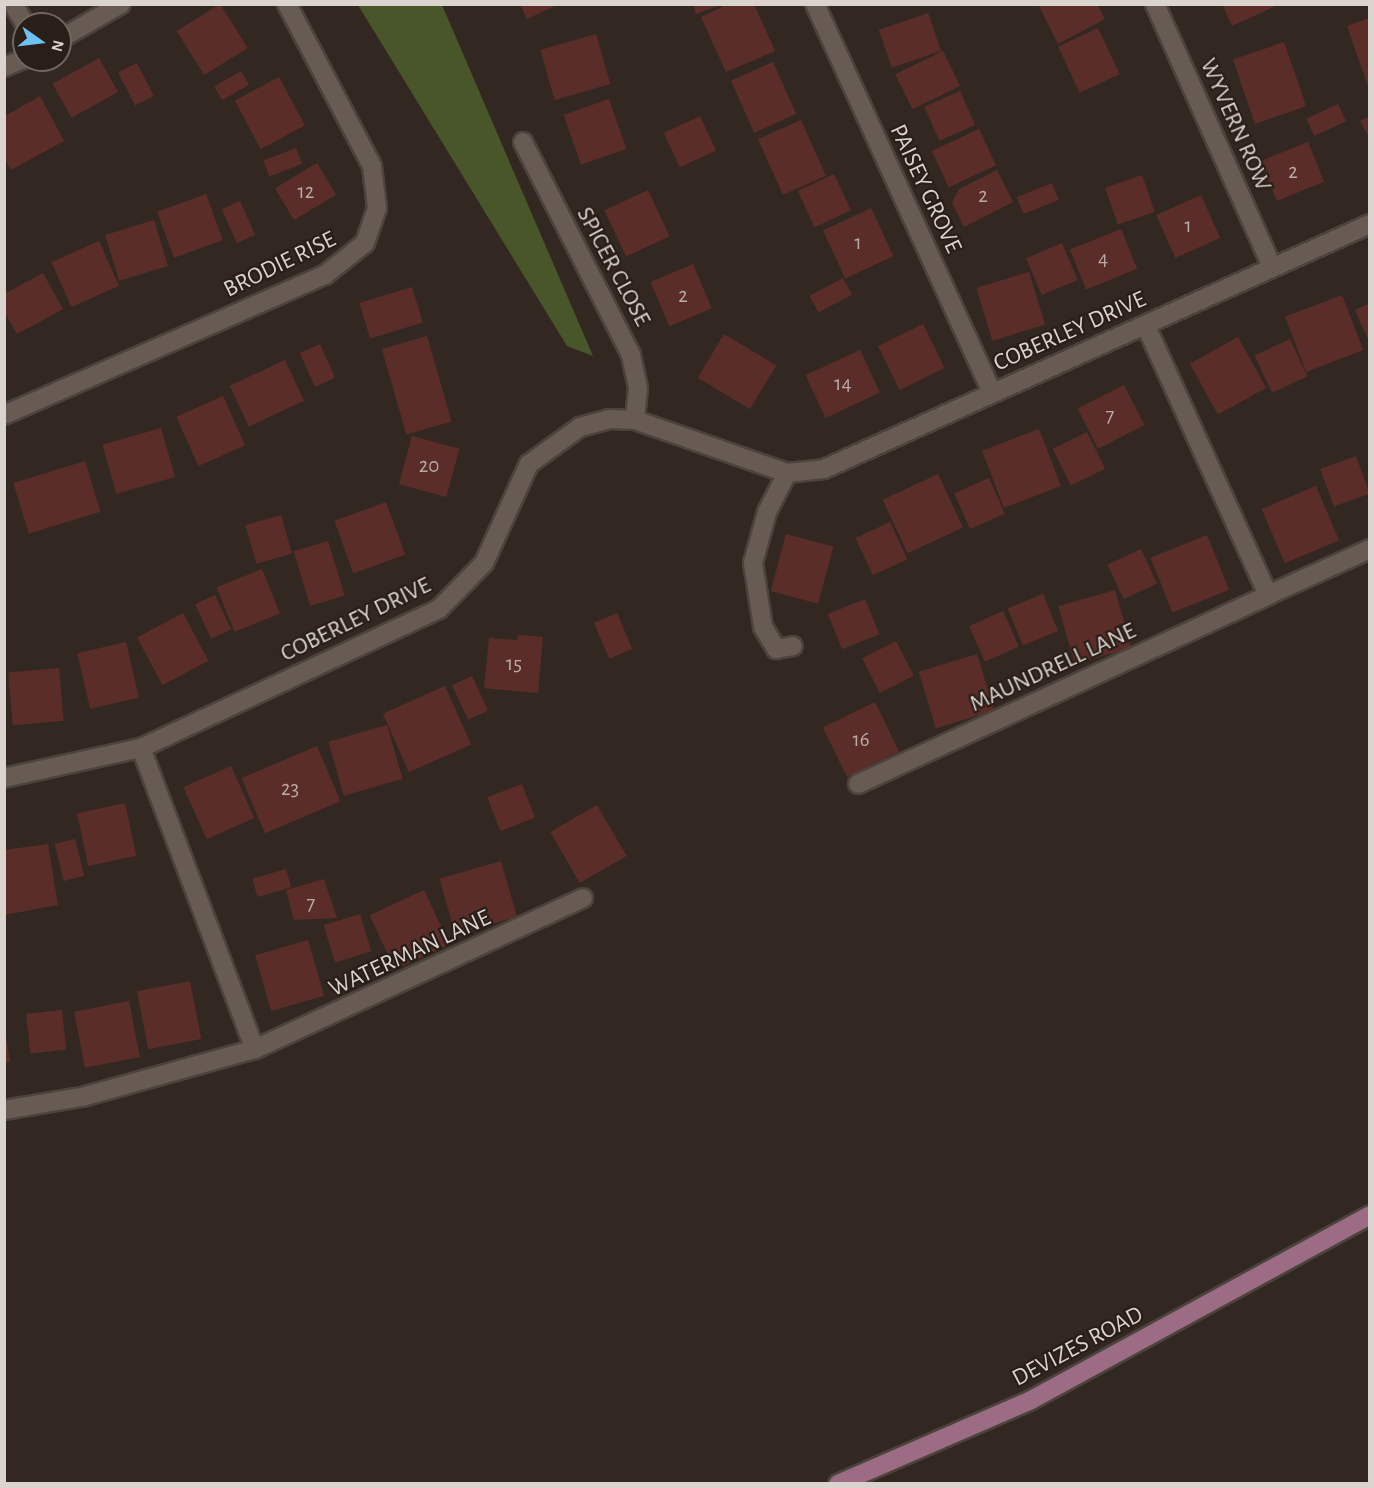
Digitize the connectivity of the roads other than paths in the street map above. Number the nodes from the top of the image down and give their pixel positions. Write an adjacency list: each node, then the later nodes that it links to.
1 (121, 4): 5 (street)
2 (286, 4): 11 (street, BRODIE RISE)
3 (815, 4): 10 (street, PAISEY GROVE)
4 (1155, 4): 8 (street, WYVERN ROW)
5 (72, 32)
6 (523, 142): 12 (street, SPICER CLOSE)
7 (1370, 224): 8 (street, COBERLEY DRIVE)
8 (1271, 265): 9 (street, COBERLEY DRIVE)
9 (1146, 326): 10 (street, COBERLEY DRIVE); 15 (street)
10 (992, 392): 13 (street, COBERLEY DRIVE)
11 (4, 415)
12 (635, 420): 13 (street, COBERLEY DRIVE); 17 (street, COBERLEY DRIVE)
13 (787, 473): 16 (street)
14 (1370, 549): 15 (street, MAUNDRELL LANE)
15 (1268, 595): 19 (street, MAUNDRELL LANE)
16 (793, 646)
17 (141, 748): 18 (street, COBERLEY DRIVE); 21 (street)
18 (4, 778)
19 (858, 784)
20 (584, 898): 21 (street, WATERMAN LANE)
21 (255, 1049): 22 (street, WATERMAN LANE)
22 (4, 1110)
23 (1370, 1215): 24 (main road, DEVIZES ROAD)
24 (838, 1484)

